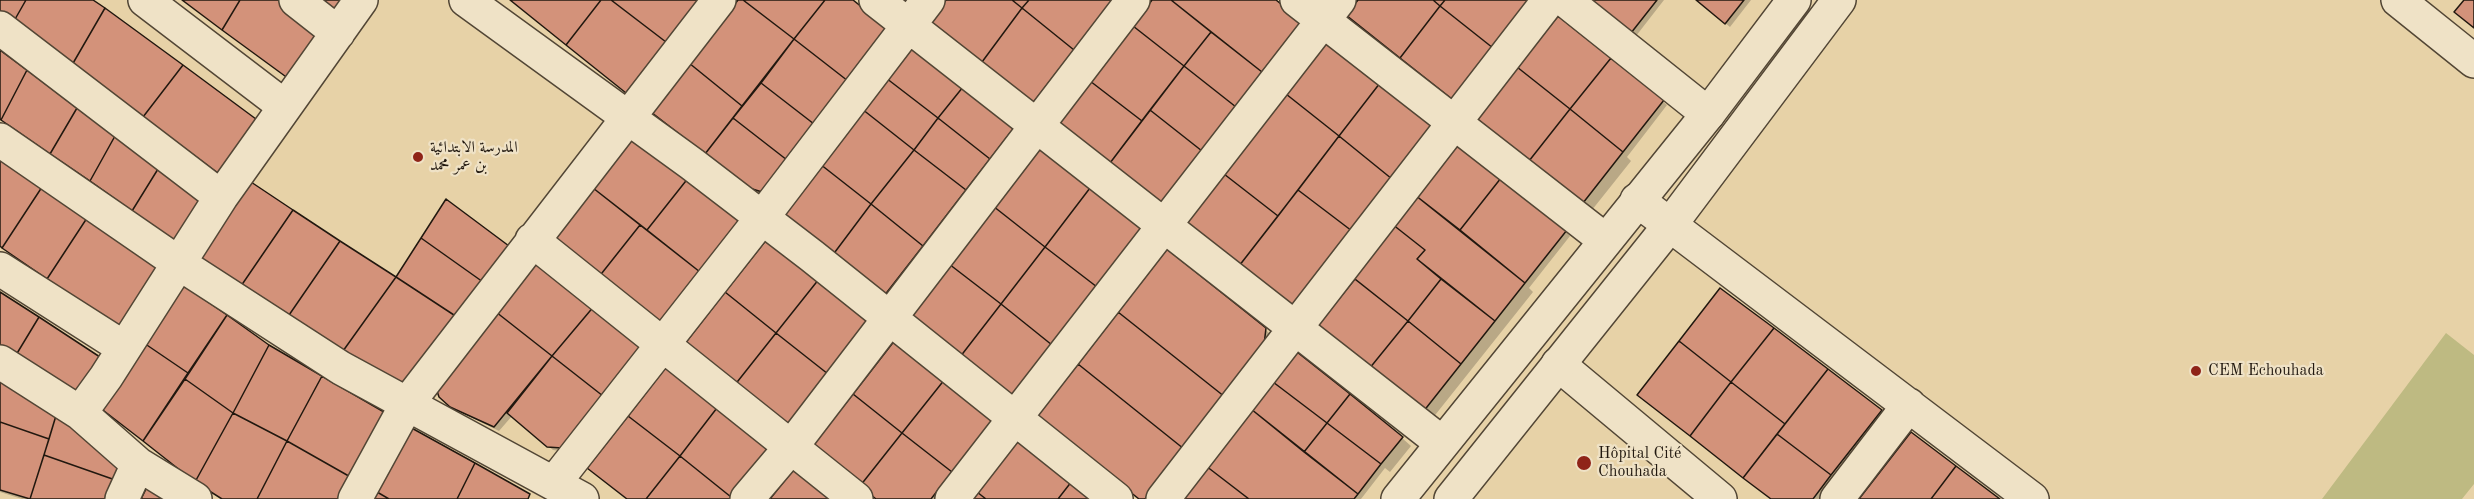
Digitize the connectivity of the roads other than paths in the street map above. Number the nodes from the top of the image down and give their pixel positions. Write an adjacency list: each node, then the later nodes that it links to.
1 (145, 0): 20 (street)
2 (296, 0): 18 (street)
3 (361, 0): 18 (street)
4 (719, 0): 22 (street)
5 (876, 0): 16 (street)
6 (928, 0): 16 (street)
7 (1133, 0): 24 (street)
8 (1297, 0): 15 (street)
9 (1549, 0): 23 (street)
10 (1564, 0): 21 (street)
11 (1794, 0): 21 (street)
12 (1839, 0): 29 (street)
13 (2405, 2): 19 (street)
14 (477, 3): 22 (street)
15 (1331, 10): 23 (street); 30 (street)
16 (909, 26): 24 (street); 28 (street)
17 (0, 28): 26 (street)
18 (338, 33): 20 (street)
19 (2474, 61)
20 (284, 106): 26 (street)
21 (1708, 114): 27 (street)
22 (629, 117): 28 (street); 31 (street)
23 (1455, 121): 32 (street); 36 (street)
24 (1036, 124): 30 (street); 35 (street)
25 (0, 140): 33 (street)
26 (221, 197): 33 (street)
27 (1637, 200): 29 (street); 32 (street)
28 (761, 219): 35 (street); 37 (street)
29 (1670, 225): 40 (street); 42 (street)
30 (1164, 226): 36 (street); 44 (street)
31 (532, 240): 37 (street); 41 (street)
32 (1605, 240): 45 (street)
33 (177, 262): 38 (street); 41 (street)
34 (0, 268): 38 (street)
35 (889, 317): 44 (street); 46 (street)
36 (1295, 328): 45 (street); 57 (street)
37 (663, 344): 46 (street); 48 (street)
38 (124, 348): 43 (street)
39 (0, 362): 43 (street)
40 (1558, 364): 59 (street); 60 (street)
41 (407, 404): 48 (street); 51 (street)
42 (1909, 405): 61 (street); 62 (street)
43 (80, 413): 47 (street)
44 (1016, 419): 55 (street); 56 (street)
45 (1442, 443): 58 (street)
46 (791, 447): 53 (street); 54 (street)
47 (138, 464): 49 (street); 50 (street)
48 (554, 483): 52 (street)
49 (122, 499)
50 (195, 499)
51 (355, 499)
52 (582, 499)
53 (747, 499)
54 (856, 499)
55 (952, 499)
56 (1116, 499)
57 (1163, 499)
58 (1398, 499)
59 (1452, 499)
60 (1720, 499)
61 (1837, 499)
62 (2032, 499)

